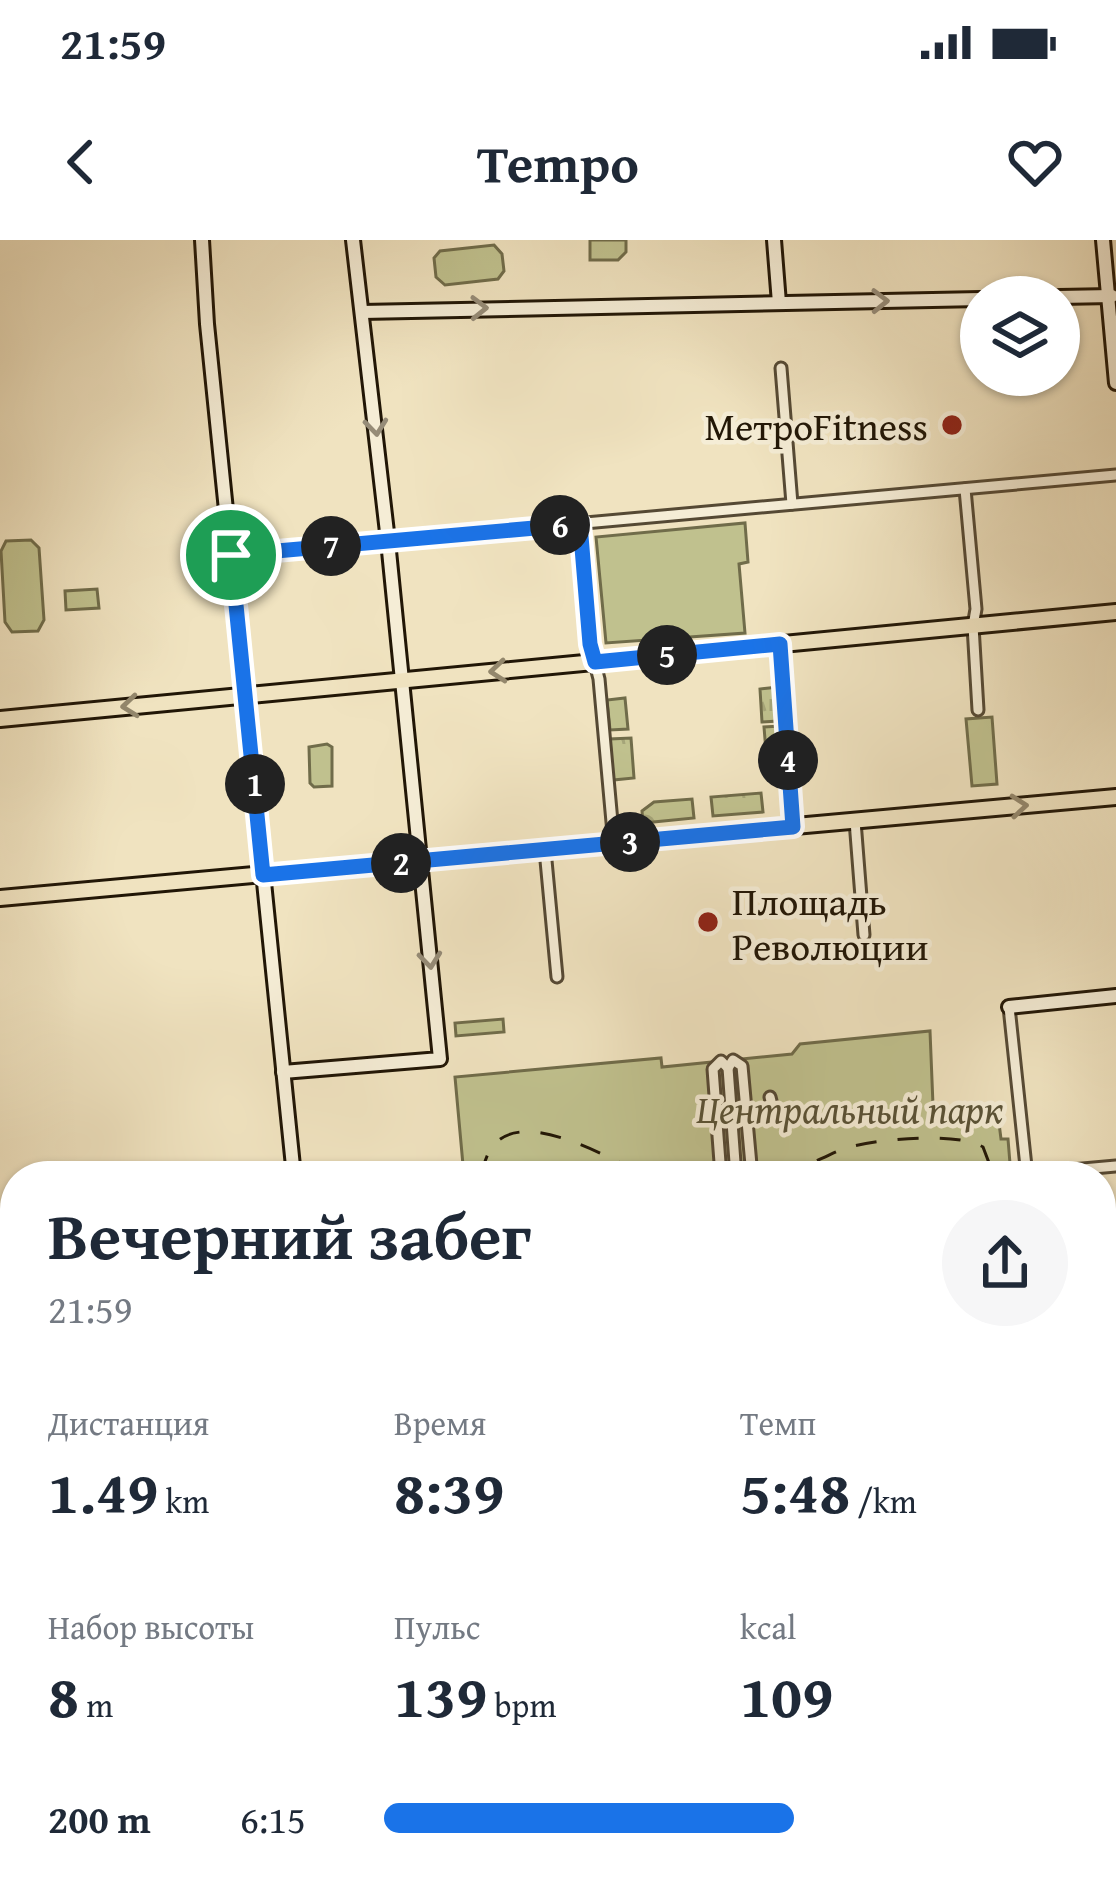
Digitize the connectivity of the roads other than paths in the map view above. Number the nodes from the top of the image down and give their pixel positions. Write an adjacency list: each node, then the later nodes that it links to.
1 (202, 240): 17 (street)
2 (352, 240): 9 (street)
3 (774, 240): 8 (street)
4 (1103, 240): 5 (street)
5 (1112, 296): 6 (street); 11 (street)
6 (1080, 297)
7 (960, 300): 8 (street, one-way to 7)
8 (779, 304): 9 (street, one-way to 8)
9 (362, 312): 16 (street, one-way to 16)
10 (781, 368): 14 (street)
11 (1116, 382)
12 (1116, 475): 13 (street)
13 (965, 489): 14 (street); 19 (street)
14 (792, 504): 15 (street)
15 (580, 524): 16 (street); 21 (street)
16 (388, 541): 17 (street); 22 (street)
17 (231, 555): 23 (street)
18 (1116, 612): 19 (main road)
19 (973, 626): 20 (main road); 24 (street)
20 (780, 644): 21 (main road); 28 (street)
21 (595, 662): 22 (main road, one-way to 22); 29 (street)
22 (402, 680): 23 (main road); 31 (street)
23 (246, 694): 25 (main road, one-way to 25); 32 (street)
24 (978, 710)
25 (0, 718)
26 (1116, 797): 27 (main road, one-way to 26)
27 (855, 821): 28 (main road); 34 (street)
28 (793, 827): 29 (main road)
29 (614, 844): 30 (main road)
30 (545, 850): 31 (main road); 35 (street)
31 (419, 861): 32 (main road); 39 (street, one-way to 39)
32 (263, 875): 33 (main road); 39 (street)
33 (0, 898)
34 (864, 935)
35 (557, 977)
36 (1116, 996): 37 (street)
37 (1009, 1007): 46 (street)
38 (728, 1068): 43 (street); 44 (street); 45 (street)
39 (283, 1072): 42 (street)
40 (770, 1097): 41 (street)
41 (773, 1109)
42 (292, 1161)
43 (720, 1161)
44 (735, 1161)
45 (751, 1161)
46 (1026, 1161)

